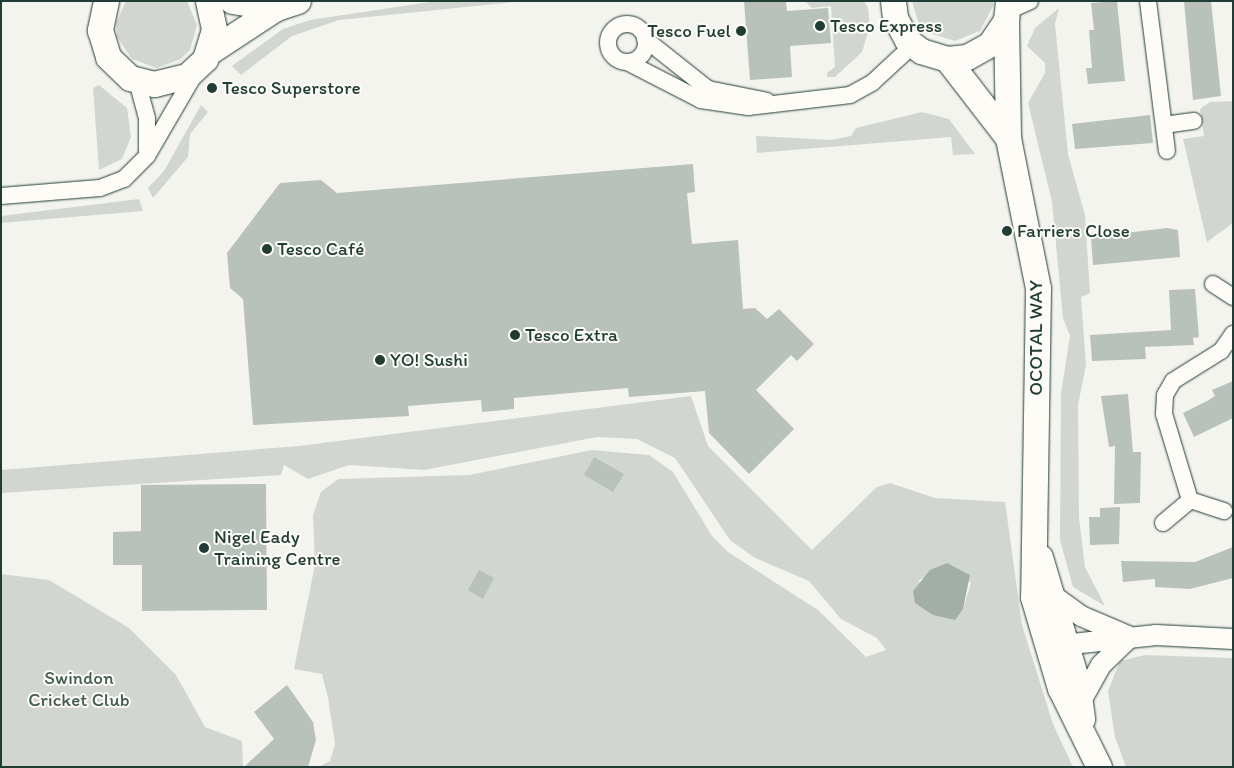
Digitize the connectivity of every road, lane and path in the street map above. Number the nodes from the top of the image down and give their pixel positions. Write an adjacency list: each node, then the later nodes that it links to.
1 (208, 1): 10 (main road)
2 (232, 1): 5 (main road)
3 (1148, 1): 16 (street)
4 (891, 4): 9 (main road)
5 (287, 5): 10 (main road)
6 (99, 8): 13 (main road)
7 (1013, 8): 11 (main road); 17 (main road, OCOTAL WAY)
8 (645, 39): 12 (street); 12 (street); 14 (street)
9 (913, 45): 11 (main road); 14 (street)
10 (204, 59): 13 (main road); 19 (street)
11 (947, 59): 17 (main road, OCOTAL WAY)
12 (628, 62): 14 (street)
13 (137, 81): 19 (street)
14 (772, 103)
15 (1194, 121): 16 (street)
16 (1164, 125): 18 (street)
17 (1008, 138): 27 (main road, OCOTAL WAY)
18 (1168, 151)
19 (147, 156): 20 (street)
20 (1, 196)
21 (1213, 284): 22 (street)
22 (1233, 297)
23 (1233, 334): 24 (street)
24 (1190, 500): 25 (street); 26 (street)
25 (1224, 511)
26 (1163, 523)
27 (1035, 541): 28 (main road, OCOTAL WAY); 31 (main road, OCOTAL WAY)
28 (1051, 594): 29 (street); 31 (main road, OCOTAL WAY)
29 (1130, 637): 30 (street); 31 (street); 32 (street)
30 (1233, 639)
31 (1056, 645): 32 (main road, OCOTAL WAY)
32 (1082, 714): 33 (main road, OCOTAL WAY)
33 (1099, 767)

